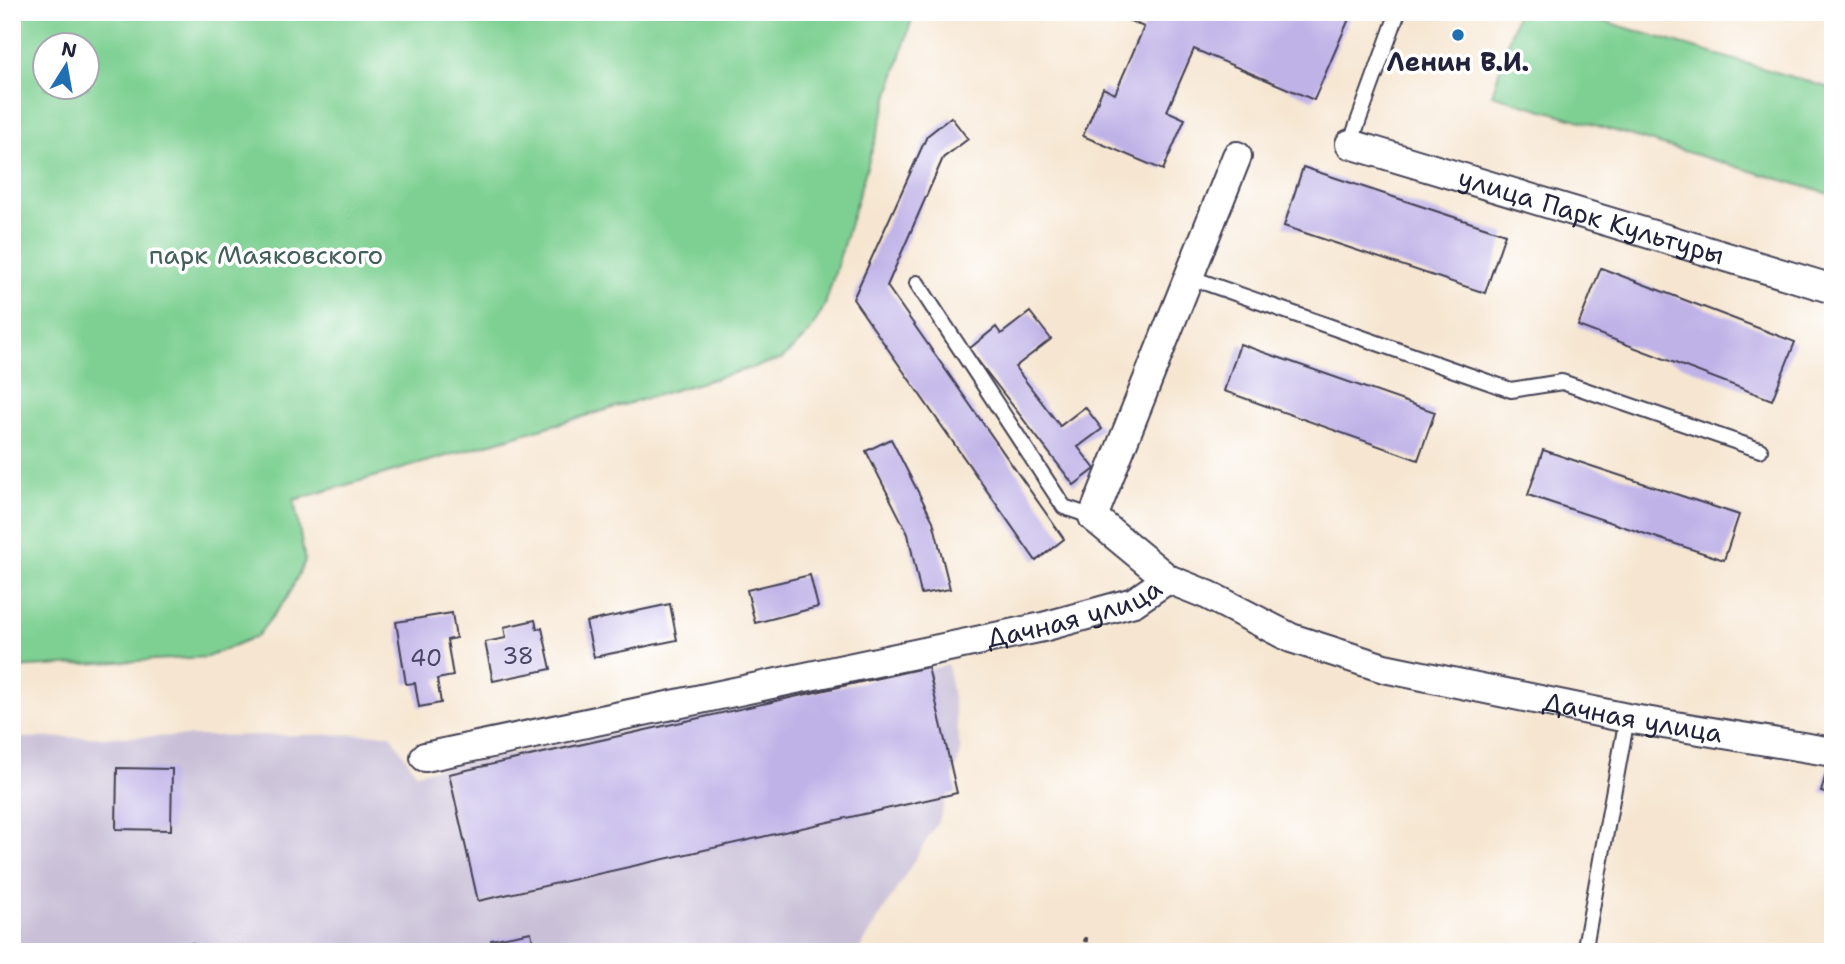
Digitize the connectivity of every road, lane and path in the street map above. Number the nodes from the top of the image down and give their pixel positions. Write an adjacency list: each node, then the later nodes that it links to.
1 (1398, 12): 2 (lane)
2 (1350, 144): 6 (street, улица Парк Культуры)
3 (1237, 156): 4 (street)
4 (1189, 277): 7 (lane); 8 (street)
5 (917, 283): 8 (lane)
6 (1833, 289)
7 (1760, 450)
8 (1093, 517): 9 (street)
9 (1168, 579): 10 (street, Дачная улица); 12 (street, Дачная улица)
10 (1627, 718): 11 (street, Дачная улица); 15 (lane)
11 (1833, 752)
12 (425, 757)
13 (1086, 937): 14 (path)
14 (1084, 952)
15 (1584, 952)

